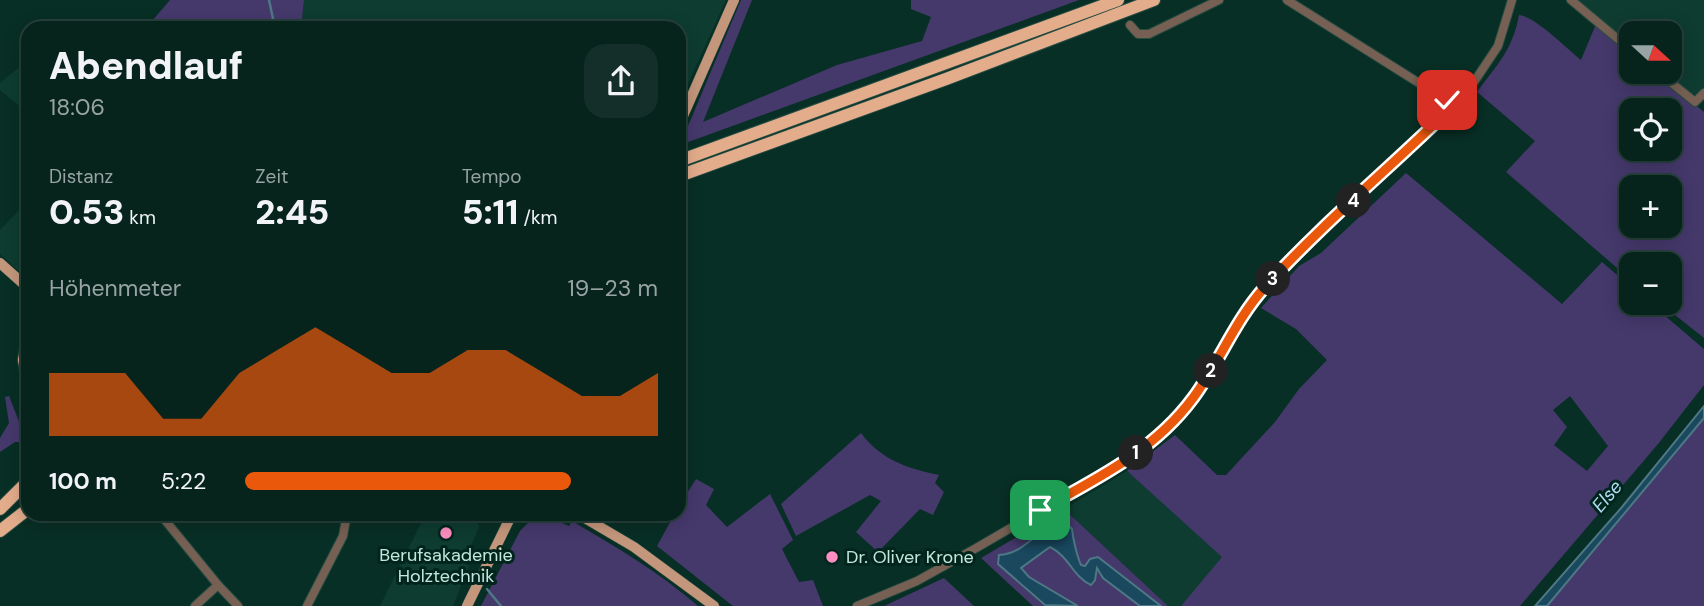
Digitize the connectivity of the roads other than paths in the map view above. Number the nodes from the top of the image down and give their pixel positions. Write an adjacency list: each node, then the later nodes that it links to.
1 (734, 0): 13 (main road)
2 (1118, 0): 14 (highway)
3 (1154, 0): 15 (highway)
4 (1219, 0): 8 (street)
5 (1287, 0): 12 (street)
6 (1512, 0): 12 (street)
7 (1571, 0): 9 (street)
8 (1130, 25)
9 (1619, 40)
10 (1672, 84): 11 (street)
11 (1704, 93)
12 (1452, 107): 34 (street)
13 (686, 109)
14 (686, 158)
15 (686, 173)
16 (0, 262): 17 (main road)
17 (21, 282)
18 (21, 488): 20 (highway)
19 (21, 498): 21 (highway)
20 (0, 509)
21 (0, 514)
22 (21, 514): 27 (highway)
23 (166, 521): 28 (street)
24 (346, 521): 31 (street)
25 (509, 521): 32 (main road)
26 (590, 521): 33 (main road)
27 (0, 531)
28 (218, 585): 29 (street); 30 (street)
29 (195, 606)
30 (238, 606)
31 (307, 606)
32 (467, 606)
33 (714, 606)
34 (857, 606)

